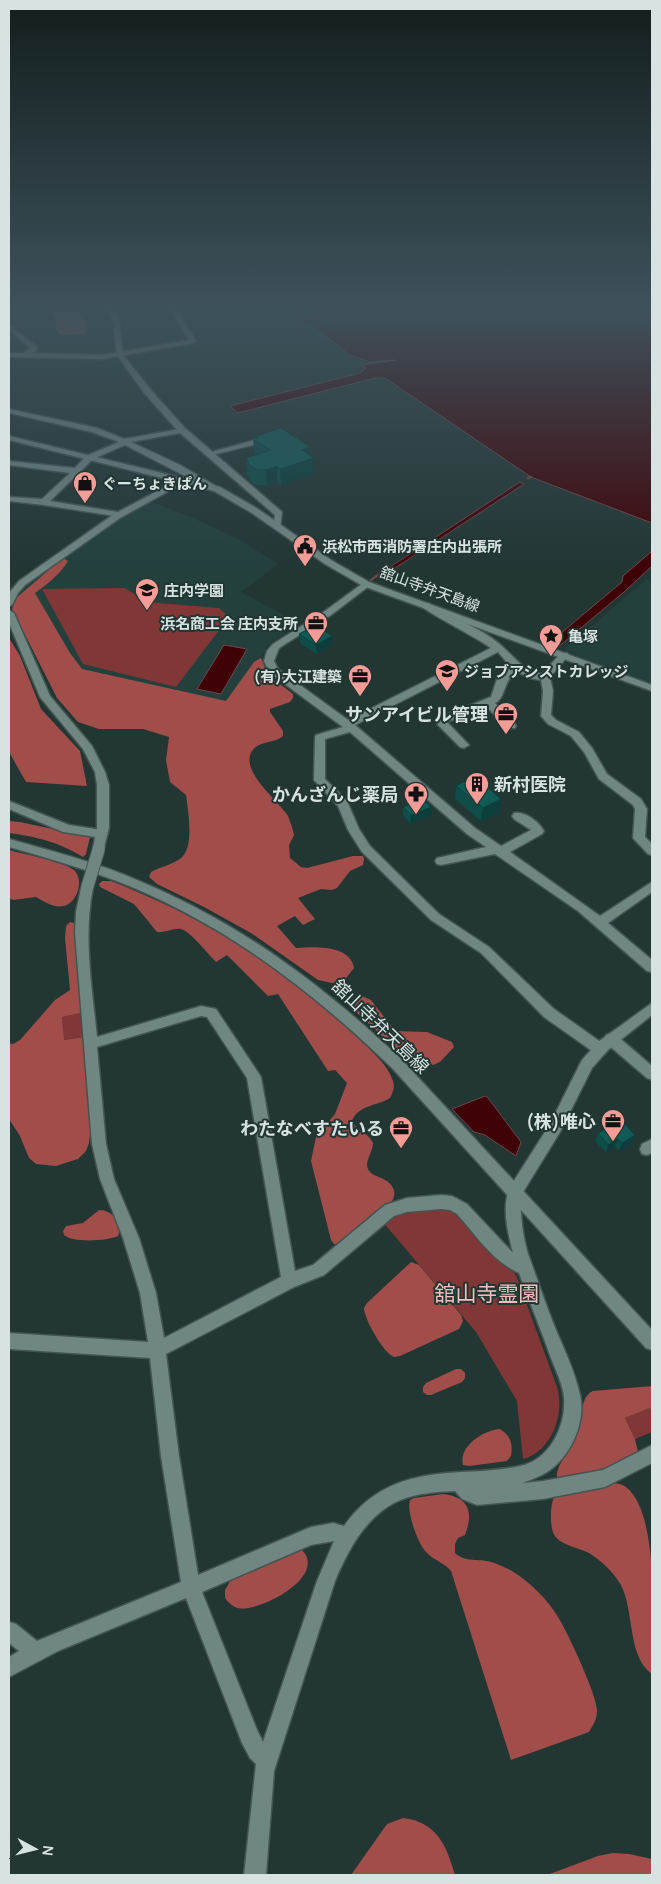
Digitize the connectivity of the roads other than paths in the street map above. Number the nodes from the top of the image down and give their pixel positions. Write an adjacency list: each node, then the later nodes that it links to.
1 (151, 395): 3 (street)
2 (9, 411): 6 (street)
3 (182, 430): 6 (street); 7 (street)
4 (277, 436): 7 (street)
5 (9, 438): 8 (street, 舘山寺弁天島線)
6 (124, 441): 8 (street); 12 (street)
7 (208, 454): 16 (street)
8 (90, 458): 10 (street); 11 (street, 舘山寺弁天島線)
9 (9, 463): 10 (street)
10 (77, 471): 14 (street)
11 (183, 481): 12 (street, 舘山寺弁天島線); 15 (street)
12 (217, 489): 16 (street, 舘山寺弁天島線)
13 (9, 499): 14 (street)
14 (44, 502): 15 (street)
15 (118, 515): 18 (street)
16 (278, 527): 17 (street, 舘山寺弁天島線)
17 (366, 584): 20 (street, 舘山寺弁天島線); 29 (street)
18 (9, 603)
19 (9, 612): 21 (street)
20 (464, 623): 22 (street); 23 (street, 舘山寺弁天島線)
21 (12, 628): 33 (street)
22 (498, 648): 24 (street); 29 (street)
23 (564, 655): 25 (street); 26 (street, 舘山寺弁天島線)
24 (516, 666): 25 (street); 27 (street)
25 (545, 677): 36 (street)
26 (652, 688)
27 (488, 702): 28 (street); 30 (street)
28 (511, 726)
29 (349, 727): 35 (street); 44 (street)
30 (464, 745)
31 (9, 805): 33 (street)
32 (518, 816): 35 (street)
33 (102, 834): 43 (street, bridge)
34 (9, 843): 46 (street, 舘山寺弁天島線)
35 (499, 851): 37 (street); 39 (street)
36 (652, 851)
37 (441, 861)
38 (652, 886): 39 (street)
39 (600, 922): 40 (street)
40 (652, 967)
41 (652, 1008): 42 (street)
42 (611, 1039): 44 (street); 45 (street)
43 (90, 1044): 48 (street); 51 (street)
44 (600, 1049): 46 (street)
45 (652, 1074)
46 (516, 1192): 47 (street); 50 (street, 舘山寺弁天島線)
47 (526, 1268): 48 (street); 53 (street)
48 (289, 1282): 51 (street)
49 (9, 1341): 51 (street)
50 (652, 1342)
51 (157, 1348): 55 (street)
52 (652, 1454): 53 (street)
53 (460, 1482): 54 (street)
54 (347, 1536): 55 (street); 59 (street)
55 (191, 1587): 57 (street); 59 (street)
56 (9, 1631): 57 (street)
57 (35, 1652): 58 (street)
58 (9, 1667)
59 (267, 1761): 60 (street)
60 (255, 1875)

